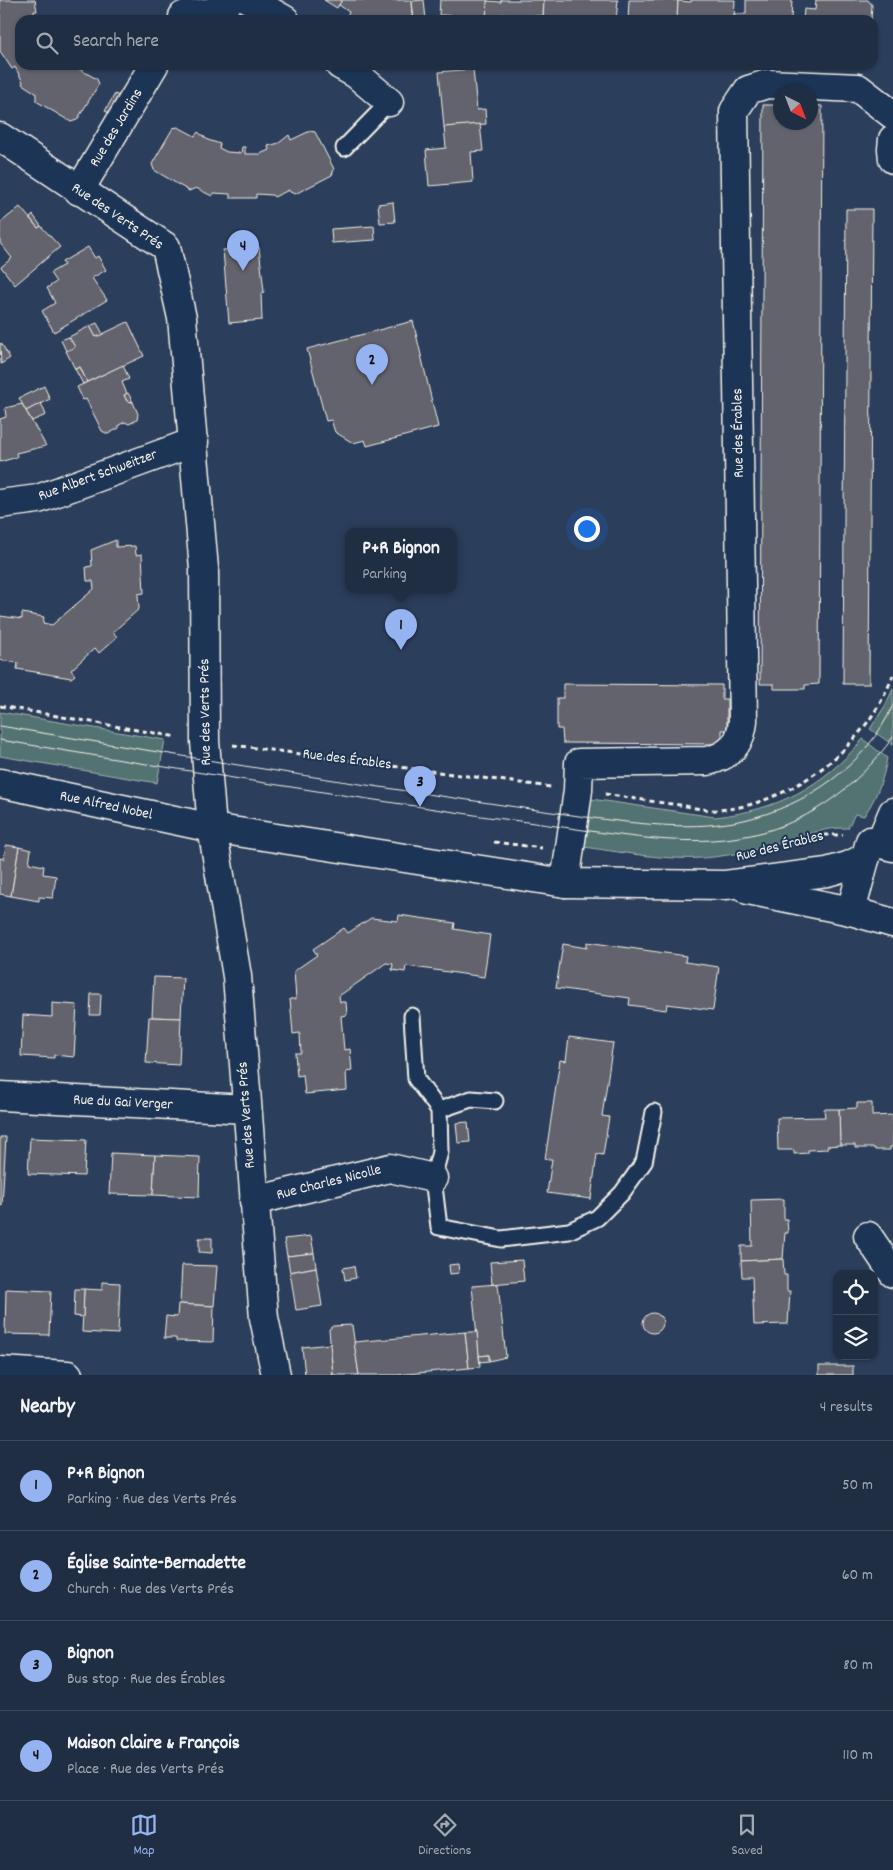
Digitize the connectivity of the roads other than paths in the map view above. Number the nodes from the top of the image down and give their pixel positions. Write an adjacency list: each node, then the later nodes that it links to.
1 (230, 0): 3 (street)
2 (250, 0): 4 (street)
3 (185, 12)
4 (276, 15)
5 (151, 70): 13 (street, Rue des Jardins)
6 (349, 70): 7 (street)
7 (389, 102): 11 (lane)
8 (893, 115): 20 (street, Rue des Érables)
9 (0, 137): 13 (street, Rue des Verts Prés)
10 (893, 140): 12 (street)
11 (344, 148)
12 (893, 159)
13 (79, 191): 14 (street, Rue des Verts Prés)
14 (194, 442): 15 (street, Rue Albert Schweitzer); 18 (street, Rue des Verts Prés)
15 (0, 504)
16 (0, 783): 18 (street, Rue Alfred Nobel)
17 (893, 812): 19 (street)
18 (212, 828): 20 (street, Rue des Érables); 27 (street, Rue des Verts Prés)
19 (877, 847): 21 (street, Rue des Érables); 22 (street)
20 (566, 883): 21 (street, Rue des Érables)
21 (725, 885): 22 (street, Rue des Érables)
22 (851, 911): 23 (street, Rue des Érables)
23 (893, 923)
24 (412, 1016): 28 (lane)
25 (0, 1096): 27 (street, Rue du Gai Verger)
26 (495, 1101): 28 (lane)
27 (247, 1109): 31 (street, Rue des Verts Prés)
28 (438, 1110): 30 (lane)
29 (654, 1112): 30 (lane)
30 (433, 1178): 31 (street, Rue Charles Nicolle)
31 (254, 1201): 36 (street, Rue des Verts Prés)
32 (868, 1236): 33 (street)
33 (893, 1273)
34 (0, 1371): 35 (street)
35 (68, 1375)
36 (276, 1375)

